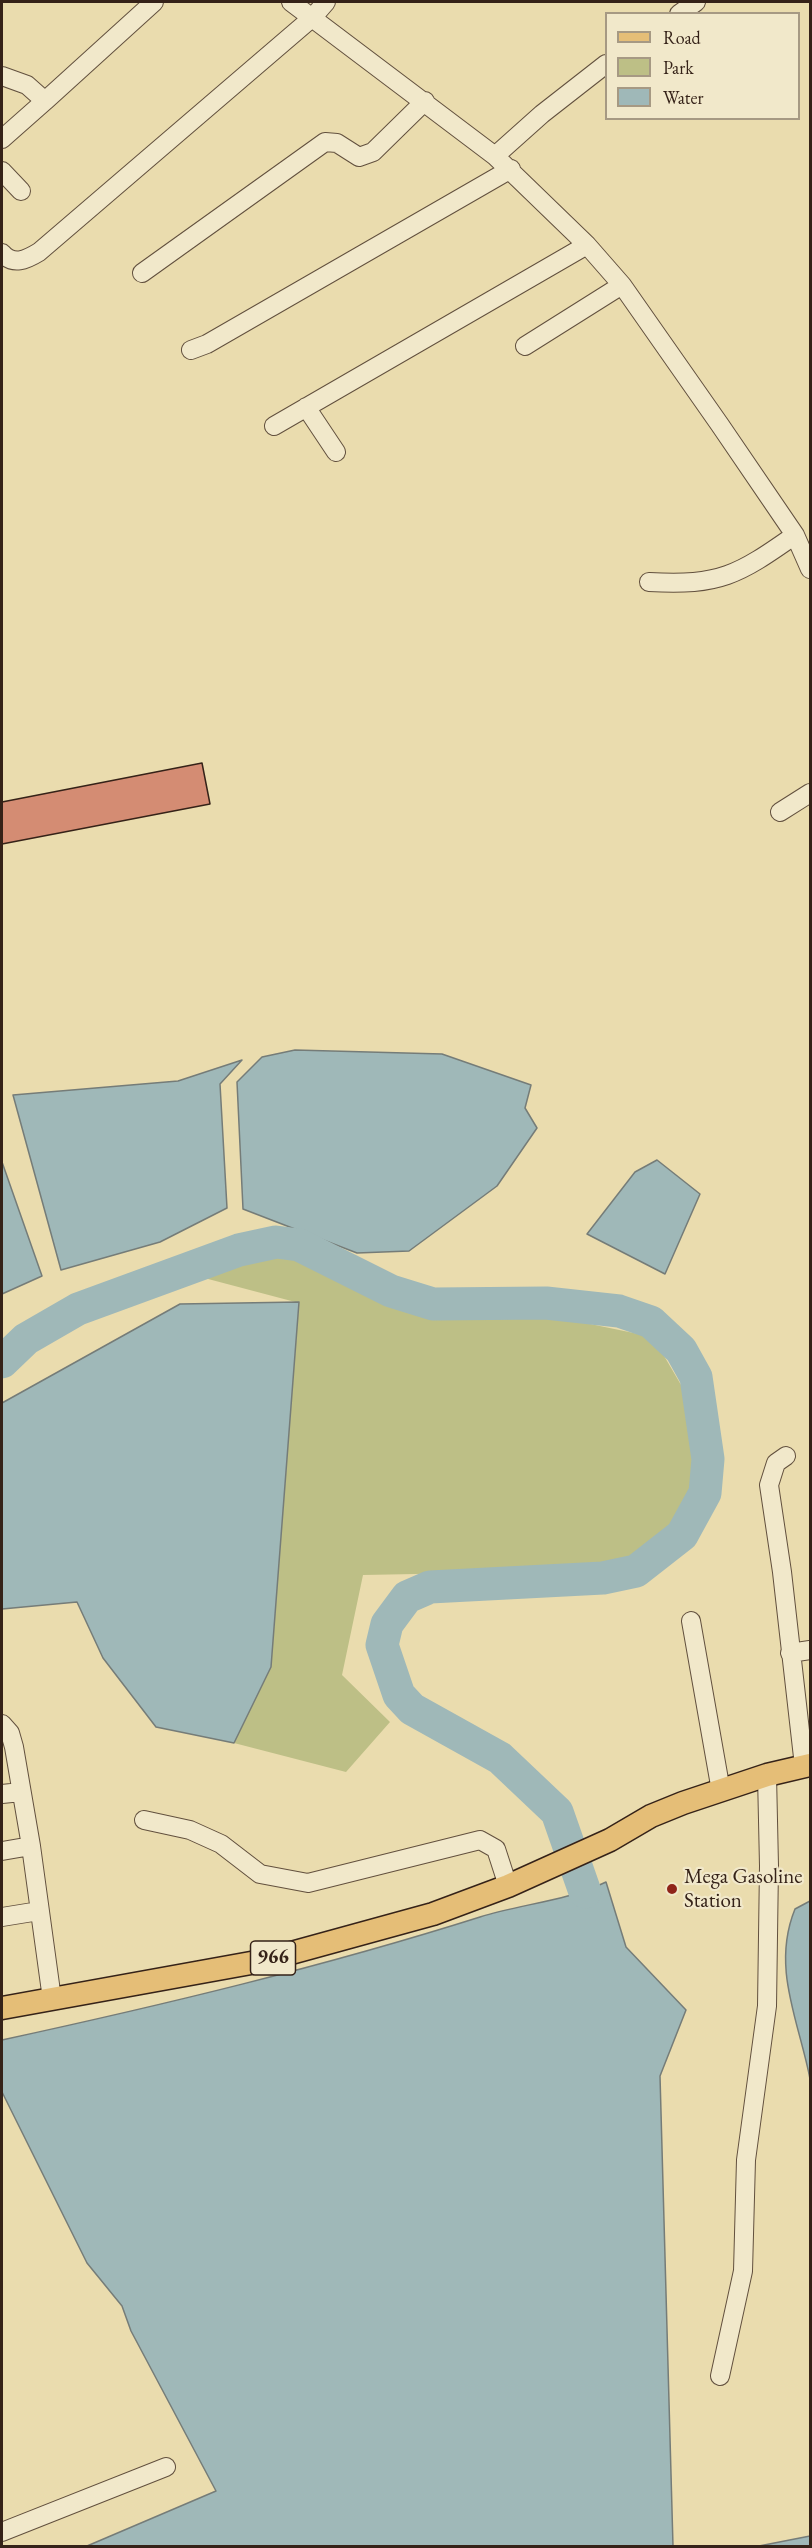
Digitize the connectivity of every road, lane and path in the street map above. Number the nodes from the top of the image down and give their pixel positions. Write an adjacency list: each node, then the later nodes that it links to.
1 (154, 2): 10 (street)
2 (291, 2): 6 (street)
3 (326, 2): 6 (street)
4 (696, 2): 5 (street)
5 (682, 12)
6 (313, 17): 9 (street); 17 (street)
7 (605, 65): 12 (street)
8 (2, 76): 10 (street)
9 (425, 100): 12 (street); 18 (street)
10 (45, 101): 11 (street)
11 (2, 139)
12 (495, 156): 13 (street)
13 (511, 169): 16 (street); 21 (street)
14 (2, 171): 15 (street)
15 (21, 190)
16 (587, 245): 19 (street); 22 (street)
17 (2, 253)
18 (142, 273)
19 (622, 285): 20 (street); 25 (street)
20 (525, 346)
21 (191, 350)
22 (306, 407): 23 (street); 24 (street)
23 (273, 426)
24 (336, 452)
25 (795, 535): 26 (street); 27 (street)
26 (810, 568)
27 (650, 582)
28 (810, 793): 29 (street)
29 (780, 812)
30 (786, 1456): 33 (street)
31 (691, 1621): 38 (street)
32 (810, 1650): 33 (street)
33 (790, 1653): 36 (street)
34 (2, 1724): 35 (street)
35 (8, 1762): 39 (street)
36 (807, 1766): 37 (main road, 966)
37 (767, 1775): 38 (main road, 966); 49 (street)
38 (721, 1791): 44 (main road, 966)
39 (21, 1792): 40 (street); 42 (street)
40 (2, 1794)
41 (144, 1820): 44 (street)
42 (31, 1846): 43 (street); 45 (street)
43 (2, 1851)
44 (508, 1886): 47 (main road, 966)
45 (39, 1911): 46 (street); 47 (street)
46 (2, 1917)
47 (52, 1999): 48 (main road, 966)
48 (2, 2008)
49 (720, 2376)
50 (166, 2467): 51 (street)
51 (2, 2532)

